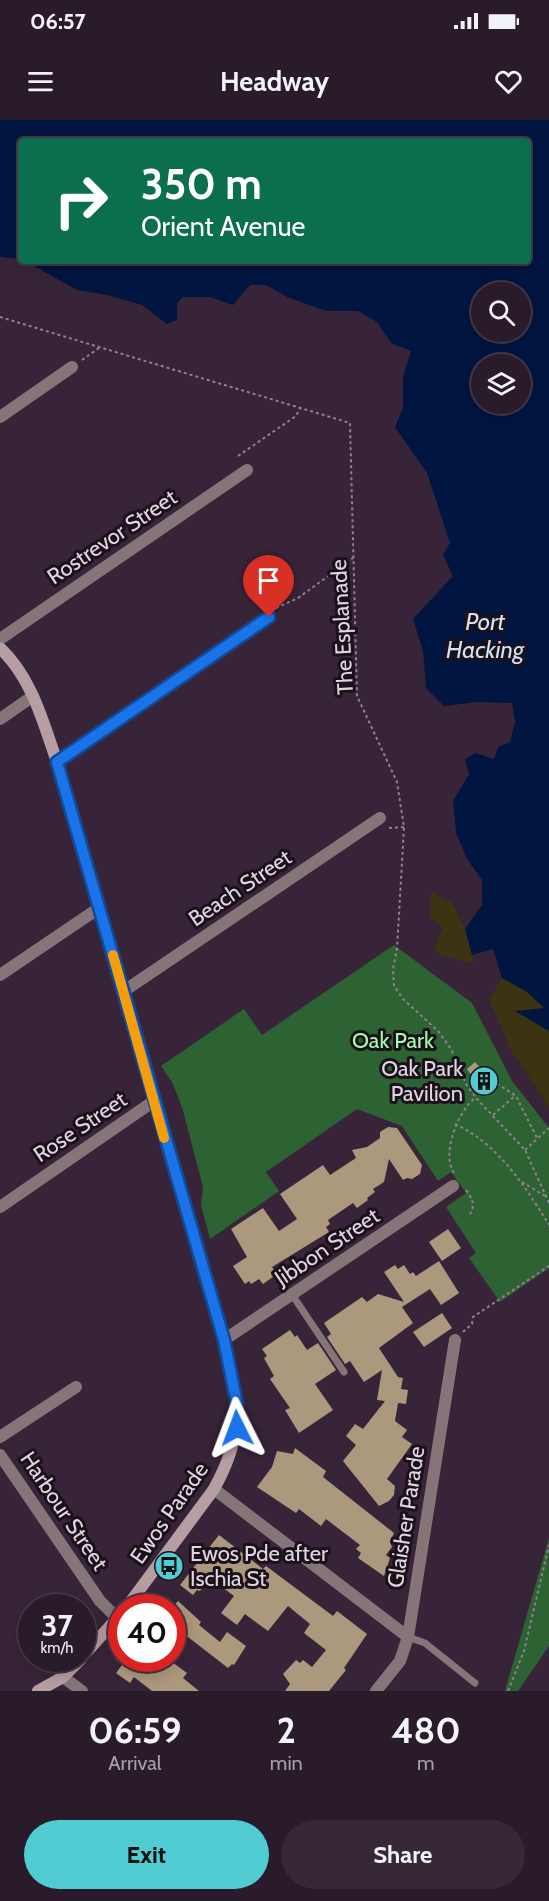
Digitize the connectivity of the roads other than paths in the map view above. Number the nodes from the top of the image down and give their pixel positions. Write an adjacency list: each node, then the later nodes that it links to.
1 (72, 367): 2 (street)
2 (0, 417)
3 (248, 470): 5 (street, Rostrevor Street)
4 (269, 617): 9 (street)
5 (0, 639)
6 (0, 648): 7 (street, Ewos Parade)
7 (33, 696): 8 (street); 9 (street, Ewos Parade)
8 (0, 719)
9 (57, 762): 11 (street, Ewos Parade)
10 (380, 818): 13 (street, Beach Street)
11 (99, 908): 12 (street); 13 (street, Ewos Parade)
12 (0, 975)
13 (124, 991): 14 (street, Ewos Parade)
14 (154, 1101): 16 (street, Rose Street); 18 (street, Ewos Parade)
15 (457, 1182): 17 (street, Jibbon Street)
16 (0, 1207)
17 (293, 1296): 18 (street, Jibbon Street); 20 (lane)
18 (224, 1340): 24 (street, Ewos Parade)
19 (454, 1340): 28 (street, Glaisher Parade)
20 (344, 1372)
21 (76, 1387): 22 (street)
22 (0, 1437)
23 (0, 1455): 26 (street, Harbour Street)
24 (214, 1489): 25 (street, Ewos Parade); 28 (street)
25 (136, 1594)
26 (108, 1607)
27 (108, 1628): 29 (street)
28 (408, 1637): 32 (lane); 35 (street, Glaisher Parade)
29 (96, 1642)
30 (68, 1672): 31 (street)
31 (63, 1677): 33 (street); 34 (street)
32 (475, 1683)
33 (38, 1691)
34 (82, 1691)
35 (376, 1691)

